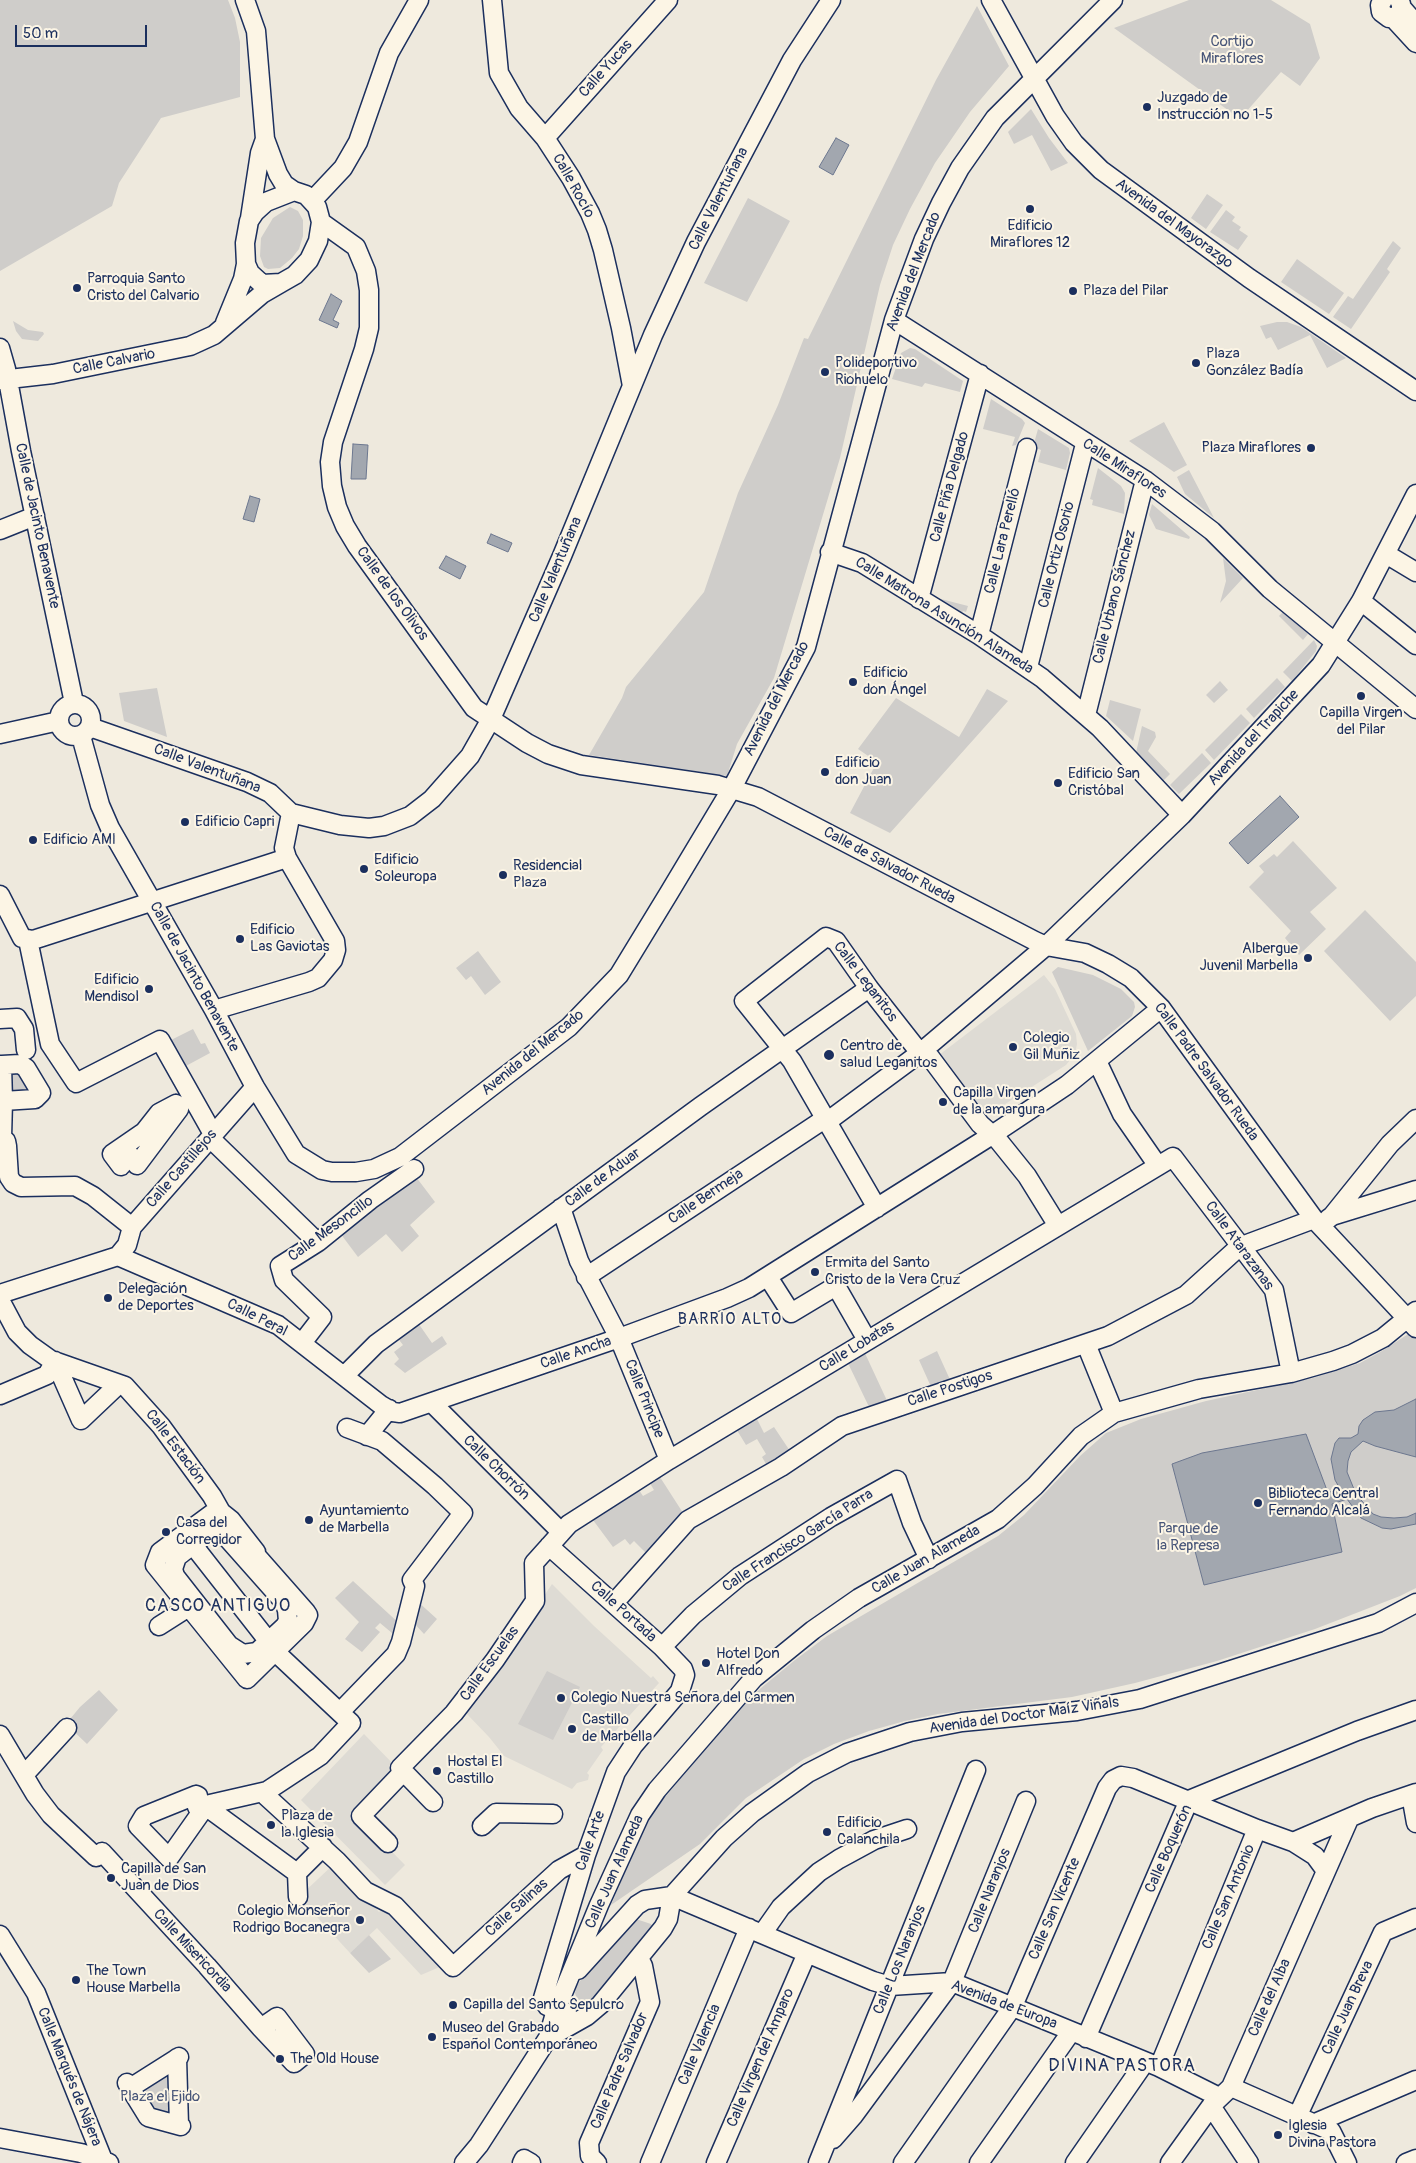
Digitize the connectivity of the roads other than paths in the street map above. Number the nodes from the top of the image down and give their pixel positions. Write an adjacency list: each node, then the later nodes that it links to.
1 (245, 0): 14 (street)
2 (419, 0): 16 (street)
3 (492, 0): 13 (street, Calle Rocío)
4 (668, 0): 13 (street, Calle Yucas)
5 (831, 0): 26 (street, Calle Valentuñana)
6 (991, 0): 12 (street, Avenida del Mayorazgo)
7 (1113, 0): 12 (street, Avenida del Mercado)
8 (1383, 0): 9 (street)
9 (1398, 8): 10 (street); 11 (street)
10 (1416, 24)
11 (1416, 42)
12 (1035, 79): 21 (street, Avenida del Mercado); 27 (street, Avenida del Mayorazgo)
13 (545, 138): 26 (street, Calle Rocío)
14 (266, 139): 15 (street); 17 (street)
15 (294, 191): 16 (street); 17 (street)
16 (312, 201): 18 (street)
17 (249, 221): 19 (street)
18 (321, 222): 20 (street); 46 (street, Calle de los Olivos)
19 (246, 264): 20 (street); 22 (street)
20 (281, 283): 22 (street, Calle Calvario)
21 (894, 320): 24 (street, Calle Miraflores); 34 (street, Avenida del Mercado)
22 (222, 328): 25 (street, Calle Calvario)
23 (0, 348): 25 (street, Calle de Jacinto Benavente)
24 (980, 374): 28 (street, Calle Miraflores); 37 (street, Calle Piña Delgado)
25 (4, 380): 32 (street, Calle de Jacinto Benavente)
26 (632, 386): 46 (street, Calle Valentuñana)
27 (1416, 391)
28 (1085, 444): 30 (street, Calle Miraflores); 42 (street, Calle Ortiz Osorio)
29 (1027, 448): 39 (street, Calle Lara Perelló)
30 (1145, 480): 40 (street, Calle Miraflores); 45 (street, Calle Urbano Sánchez)
31 (1414, 505): 35 (street, Avenida del Trapiche)
32 (35, 516): 33 (street); 43 (street, Calle de Jacinto Benavente)
33 (0, 530)
34 (830, 552): 37 (street, Calle Matrona Asunción Alameda); 50 (street, Avenida del Mercado)
35 (1386, 554): 36 (street); 38 (street, Avenida del Trapiche)
36 (1416, 572)
37 (919, 599): 39 (street, Calle Matrona Asunción Alameda)
38 (1361, 601): 40 (street, Avenida del Trapiche); 41 (street)
39 (979, 635): 42 (street, Calle Matrona Asunción Alameda)
40 (1336, 643): 44 (street, Calle Miraflores); 52 (street, Avenida del Trapiche)
41 (1416, 645)
42 (1028, 667): 45 (street, Calle Matrona Asunción Alameda)
43 (74, 703): 47 (street); 48 (street)
44 (1416, 709)
45 (1086, 715): 52 (street, Calle Matrona Asunción Alameda)
46 (491, 719): 50 (street, Calle de los Olivos); 51 (street, Calle Valentuñana)
47 (59, 721): 48 (street); 49 (street)
48 (86, 731): 51 (street, Calle Valentuñana); 55 (street, Calle de Jacinto Benavente)
49 (0, 734)
50 (732, 788): 57 (street, Calle de Salvador Rueda); 75 (street, Avenida del Mercado)
51 (291, 813): 53 (street)
52 (1182, 815): 57 (street, Avenida del Trapiche)
53 (287, 858): 55 (street); 60 (street)
54 (0, 895): 56 (street)
55 (152, 902): 56 (street); 60 (street, Calle de Jacinto Benavente)
56 (28, 940): 72 (street)
57 (1046, 946): 59 (street, Calle Padre Salvador Rueda); 64 (street, Avenida del Trapiche)
58 (869, 988): 63 (street, Calle de Aduar); 63 (street, Calle Leganitos); 64 (street, Calle Leganitos)
59 (1161, 1008): 65 (street, Calle Ancha); 79 (street, Calle Padre Salvador Rueda)
60 (214, 1010): 67 (street, Calle de Jacinto Benavente)
61 (0, 1019): 62 (street)
62 (26, 1050)
63 (784, 1050): 70 (street, Calle Leganitos); 77 (street, Calle de Aduar)
64 (920, 1053): 70 (street, Calle Bermeja); 71 (street, Calle Leganitos)
65 (1097, 1060): 71 (street, Calle Ancha); 73 (street, Calle Atarazanas)
66 (1, 1065): 68 (street); 68 (street)
67 (255, 1087): 72 (street, Calle Castillejos); 75 (street, Calle de Jacinto Benavente)
68 (3, 1101): 81 (street)
69 (1416, 1119): 79 (street)
70 (827, 1120): 78 (street, Calle Leganitos); 85 (street, Calle Bermeja)
71 (992, 1135): 78 (street, Calle Ancha); 80 (street, Calle Leganitos)
72 (211, 1136): 81 (street, Calle Castillejos); 82 (street)
73 (1166, 1162): 80 (street, Calle Lobatas); 83 (street, Calle Atarazanas)
74 (414, 1169): 92 (street, Calle Mesoncillo)
75 (356, 1172)
76 (1416, 1190): 79 (street, Calle Postigos)
77 (561, 1208): 85 (street, Calle Principe); 96 (street, Calle de Aduar)
78 (877, 1208): 86 (street, Calle Ancha)
79 (1322, 1220): 83 (street, Calle Postigos); 89 (street)
80 (1058, 1226): 91 (street, Calle Lobatas)
81 (132, 1227): 84 (street, Calle Castillejos)
82 (312, 1237)
83 (1239, 1247): 93 (street, Calle Postigos); 95 (street, Calle Atarazanas)
84 (118, 1256): 87 (street); 92 (street, Calle Peral)
85 (586, 1277): 90 (street, Calle Principe)
86 (768, 1277): 90 (street, Calle Ancha); 91 (street)
87 (0, 1294)
88 (0, 1300): 94 (street)
89 (1413, 1319): 95 (street, Calle Juan Alameda)
90 (619, 1338): 99 (street, Calle Ancha); 104 (street, Calle Principe)
91 (867, 1340): 104 (street, Calle Lobatas)
92 (302, 1343): 96 (street, Calle Peral)
93 (1086, 1344): 101 (street); 114 (street, Calle Postigos)
94 (53, 1360): 97 (street); 97 (street); 98 (street)
95 (1291, 1373): 101 (street, Calle Juan Alameda)
96 (344, 1376): 100 (street, Calle Peral)
97 (122, 1385): 105 (street, Calle Estación)
98 (0, 1395)
99 (432, 1403): 100 (street, Calle Ancha); 107 (street, Calle Chorrón)
100 (385, 1407): 103 (street)
101 (1114, 1414): 110 (street, Calle Juan Alameda)
102 (347, 1428): 103 (street)
103 (375, 1438): 125 (street)
104 (669, 1460): 107 (street, Calle Lobatas)
105 (221, 1512): 106 (street); 112 (street); 117 (street, Calle Estación)
106 (216, 1529): 108 (street); 116 (street)
107 (561, 1532): 109 (street, Calle Lobatas)
108 (193, 1545): 111 (street); 121 (street)
109 (549, 1546): 114 (street, Calle Portada); 129 (street, Calle Escuelas)
110 (930, 1559): 122 (street, Calle Francisco García Parra); 156 (street, Calle Juan Alameda)
111 (175, 1562): 112 (street); 113 (street)
112 (155, 1566): 113 (street)
113 (188, 1601): 120 (street); 121 (street); 121 (street)
114 (614, 1603): 122 (street, Calle Portada)
115 (1416, 1603): 119 (street, Avenida del Doctor Maíz Viñals)
116 (288, 1615): 117 (street); 121 (street)
117 (308, 1615): 121 (street)
118 (1416, 1617): 119 (street)
119 (1378, 1623): 149 (street, Avenida del Doctor Maíz Viñals)
120 (159, 1626)
121 (270, 1646): 125 (street)
122 (662, 1647): 123 (street, Calle Portada)
123 (683, 1685): 146 (street, Calle Arte)
124 (1416, 1710): 133 (street, Calle Boquerón)
125 (340, 1712): 131 (street)
126 (66, 1728): 128 (street)
127 (0, 1735): 128 (street, Calle Misericordia)
128 (15, 1767): 162 (street, Calle Misericordia)
129 (401, 1770): 135 (street); 144 (street, Calle Escuelas)
130 (976, 1770): 158 (street, Calle Los Naranjos)
131 (269, 1789): 136 (street); 145 (street)
132 (1413, 1794): 138 (street); 139 (street)
133 (1189, 1800): 141 (street, Calle San Vicente); 159 (street, Calle San Vicente); 163 (street, Calle Boquerón)
134 (1026, 1801): 157 (street, Calle Naranjos)
135 (433, 1802)
136 (202, 1806): 136 (street); 148 (street)
137 (553, 1814): 140 (street)
138 (1349, 1819): 143 (street); 147 (street, Calle del Alba)
139 (1416, 1823)
140 (482, 1826)
141 (1257, 1829): 143 (street, Calle San Antonio); 165 (street, Calle San Antonio)
142 (906, 1830): 152 (street, Calle Valencia)
143 (1293, 1842): 147 (street)
144 (388, 1843)
145 (323, 1847): 146 (street, Calle Salinas); 148 (street)
146 (586, 1855): 160 (street, Calle Arte)
147 (1326, 1871): 167 (street, Calle del Alba)
148 (297, 1873): 150 (street)
149 (672, 1896): 152 (street, Avenida de Europa); 155 (street, Avenida del Doctor Maíz Viñals); 156 (street)
150 (298, 1897)
151 (1416, 1918): 168 (street, Calle Juan Breva)
152 (756, 1931): 154 (street, Avenida de Europa); 179 (street, Calle Valencia)
153 (0, 1935): 175 (street, Calle Marqués de Nájera)
154 (807, 1953): 158 (street, Avenida de Europa); 180 (street, Calle Virgen del Amparo)
155 (639, 1958): 161 (street, Avenida del Doctor Maíz Viñals); 174 (street, Calle Padre Salvador)
156 (571, 1978): 160 (street)
157 (952, 1982): 158 (street, Avenida de Europa); 159 (street, Avenida de Europa); 171 (street, Calle Los Naranjos)
158 (890, 1986): 171 (street, Calle Los Naranjos)
159 (1013, 2006): 163 (street, Avenida de Europa); 181 (street, Calle San Vicente)
160 (556, 2010): 161 (street); 164 (street)
161 (587, 2016): 164 (street, Avenida del Doctor Maíz Viñals)
162 (261, 2028)
163 (1078, 2035): 165 (street, Avenida de Europa); 182 (street, Calle Boquerón)
164 (548, 2038): 176 (street)
165 (1152, 2064): 167 (street, Avenida de Europa); 183 (street, Calle San Antonio)
166 (1416, 2080): 168 (street)
167 (1220, 2097): 168 (street, Avenida de Europa); 184 (street, Calle del Alba); 185 (street)
168 (1305, 2120): 186 (street, Avenida de Europa)
169 (180, 2125): 169 (street)
170 (0, 2138): 172 (street)
171 (821, 2156)
172 (67, 2157): 175 (street)
173 (1416, 2159): 187 (street)
174 (589, 2161)
175 (106, 2162)
176 (464, 2163)
177 (522, 2163): 178 (street)
178 (531, 2163)
179 (650, 2163)
180 (716, 2163)
181 (903, 2163)
182 (979, 2163)
183 (1075, 2163)
184 (1170, 2163)
185 (1249, 2163)
186 (1347, 2163)
187 (1406, 2163)

